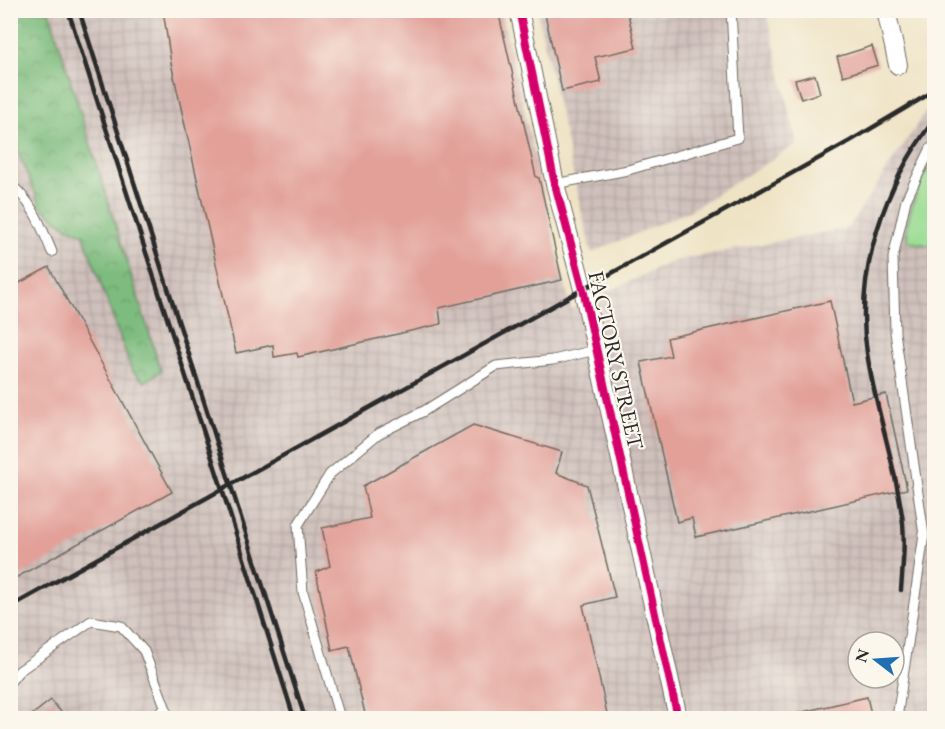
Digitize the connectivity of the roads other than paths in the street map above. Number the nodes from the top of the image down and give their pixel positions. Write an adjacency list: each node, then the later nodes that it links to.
1 (519, 10): 7 (street, FACTORY STREET)
2 (731, 10): 7 (lane)
3 (886, 10): 4 (street)
4 (898, 65)
5 (934, 146): 14 (lane)
6 (10, 184): 8 (lane)
7 (555, 184): 9 (street, FACTORY STREET)
8 (52, 252)
9 (596, 350): 12 (lane); 13 (street, FACTORY STREET)
10 (10, 682): 11 (lane)
11 (150, 718)
12 (340, 718)
13 (678, 718)
14 (897, 718)

